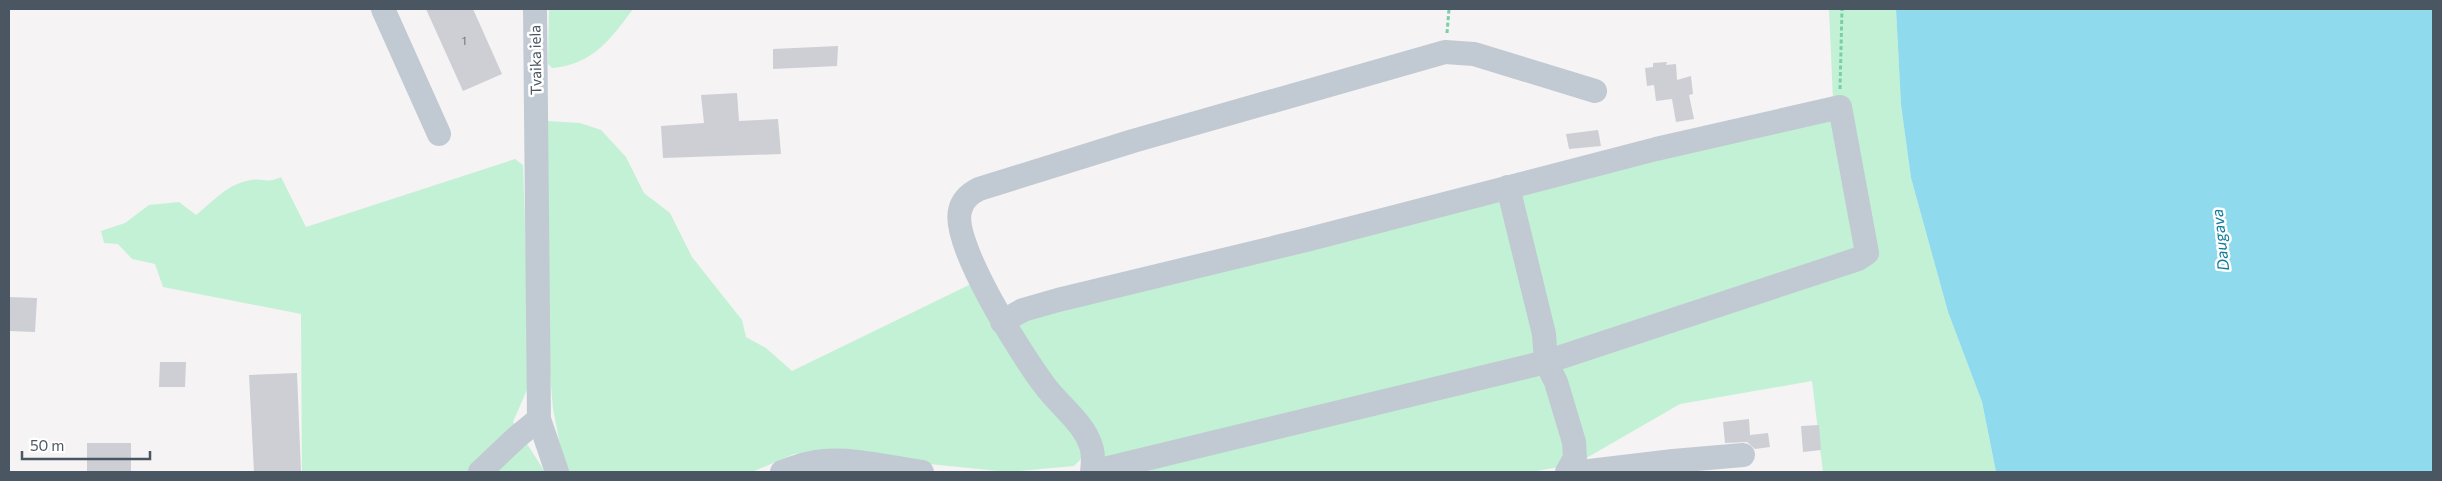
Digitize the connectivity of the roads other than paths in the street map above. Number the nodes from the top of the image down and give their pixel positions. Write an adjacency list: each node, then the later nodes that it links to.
1 (383, 9): 4 (street)
2 (535, 9): 8 (street, Tvaika iela)
3 (1595, 91): 6 (street)
4 (439, 134)
5 (1508, 187): 6 (street); 7 (street); 7 (street)
6 (1002, 322): 14 (street)
7 (1546, 362): 14 (street); 15 (street)
8 (539, 419): 10 (street); 11 (street, Tvaika iela)
9 (1743, 455): 16 (street)
10 (480, 472)
11 (557, 472)
12 (782, 472): 13 (street)
13 (922, 472)
14 (1092, 472)
15 (1567, 472)
16 (1581, 472)

